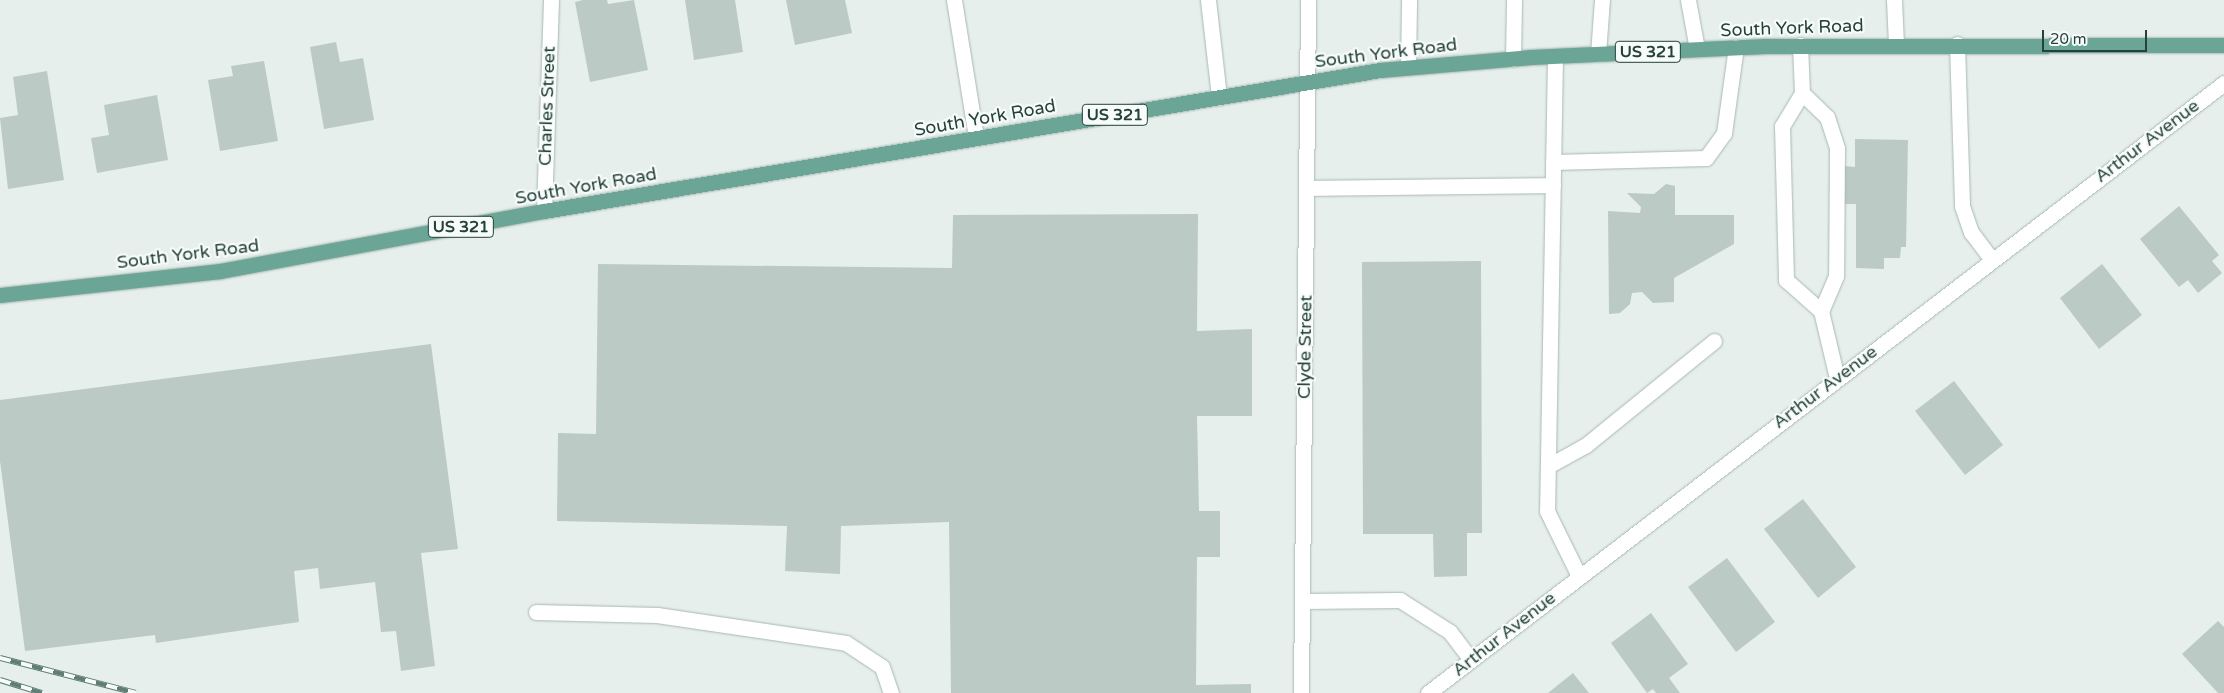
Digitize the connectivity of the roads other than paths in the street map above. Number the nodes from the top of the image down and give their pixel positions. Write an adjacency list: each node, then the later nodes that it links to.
1 (551, 0): 28 (street, Charles Street)
2 (954, 0): 24 (street)
3 (1208, 0): 23 (street)
4 (1308, 0): 20 (street, Clyde Street)
5 (1409, 0): 19 (street)
6 (1514, 0): 18 (street)
7 (1602, 0): 16 (street)
8 (1688, 0): 15 (street)
9 (1894, 0): 10 (street)
10 (1896, 44): 11 (main road, South York Road / US 321); 12 (main road, South York Road / US 321)
11 (1957, 44): 13 (main road, South York Road / US 321); 29 (street)
12 (1800, 46): 14 (main road, South York Road / US 321); 22 (street)
13 (2224, 46)
14 (1736, 47): 15 (main road, South York Road / US 321); 25 (street)
15 (1697, 49): 16 (main road, South York Road / US 321)
16 (1598, 54): 17 (main road, South York Road / US 321)
17 (1555, 57): 18 (main road, South York Road / US 321); 25 (street)
18 (1513, 59): 19 (main road, South York Road / US 321)
19 (1408, 67): 20 (main road, South York Road / US 321)
20 (1309, 82): 23 (main road, South York Road / US 321); 27 (street, Clyde Street)
21 (2224, 83): 29 (street, Arthur Avenue)
22 (1802, 94): 31 (street); 31 (street)
23 (1219, 97): 24 (main road, South York Road / US 321)
24 (976, 138): 28 (main road, South York Road / US 321)
25 (1553, 162): 26 (street)
26 (1553, 185): 27 (street); 34 (street)
27 (1308, 188): 36 (street, Clyde Street)
28 (544, 211): 30 (main road, South York Road / US 321)
29 (1992, 260): 33 (street, Arthur Avenue)
30 (0, 296)
31 (1821, 311): 33 (street)
32 (1714, 341): 34 (street)
33 (1837, 378): 35 (street, Arthur Avenue)
34 (1548, 466): 35 (street)
35 (1579, 576): 38 (street, Arthur Avenue)
36 (1302, 601): 38 (street); 40 (street, Clyde Street)
37 (536, 612): 39 (street)
38 (1471, 660): 41 (street, Arthur Avenue)
39 (891, 693)
40 (1301, 693)
41 (1428, 693)

